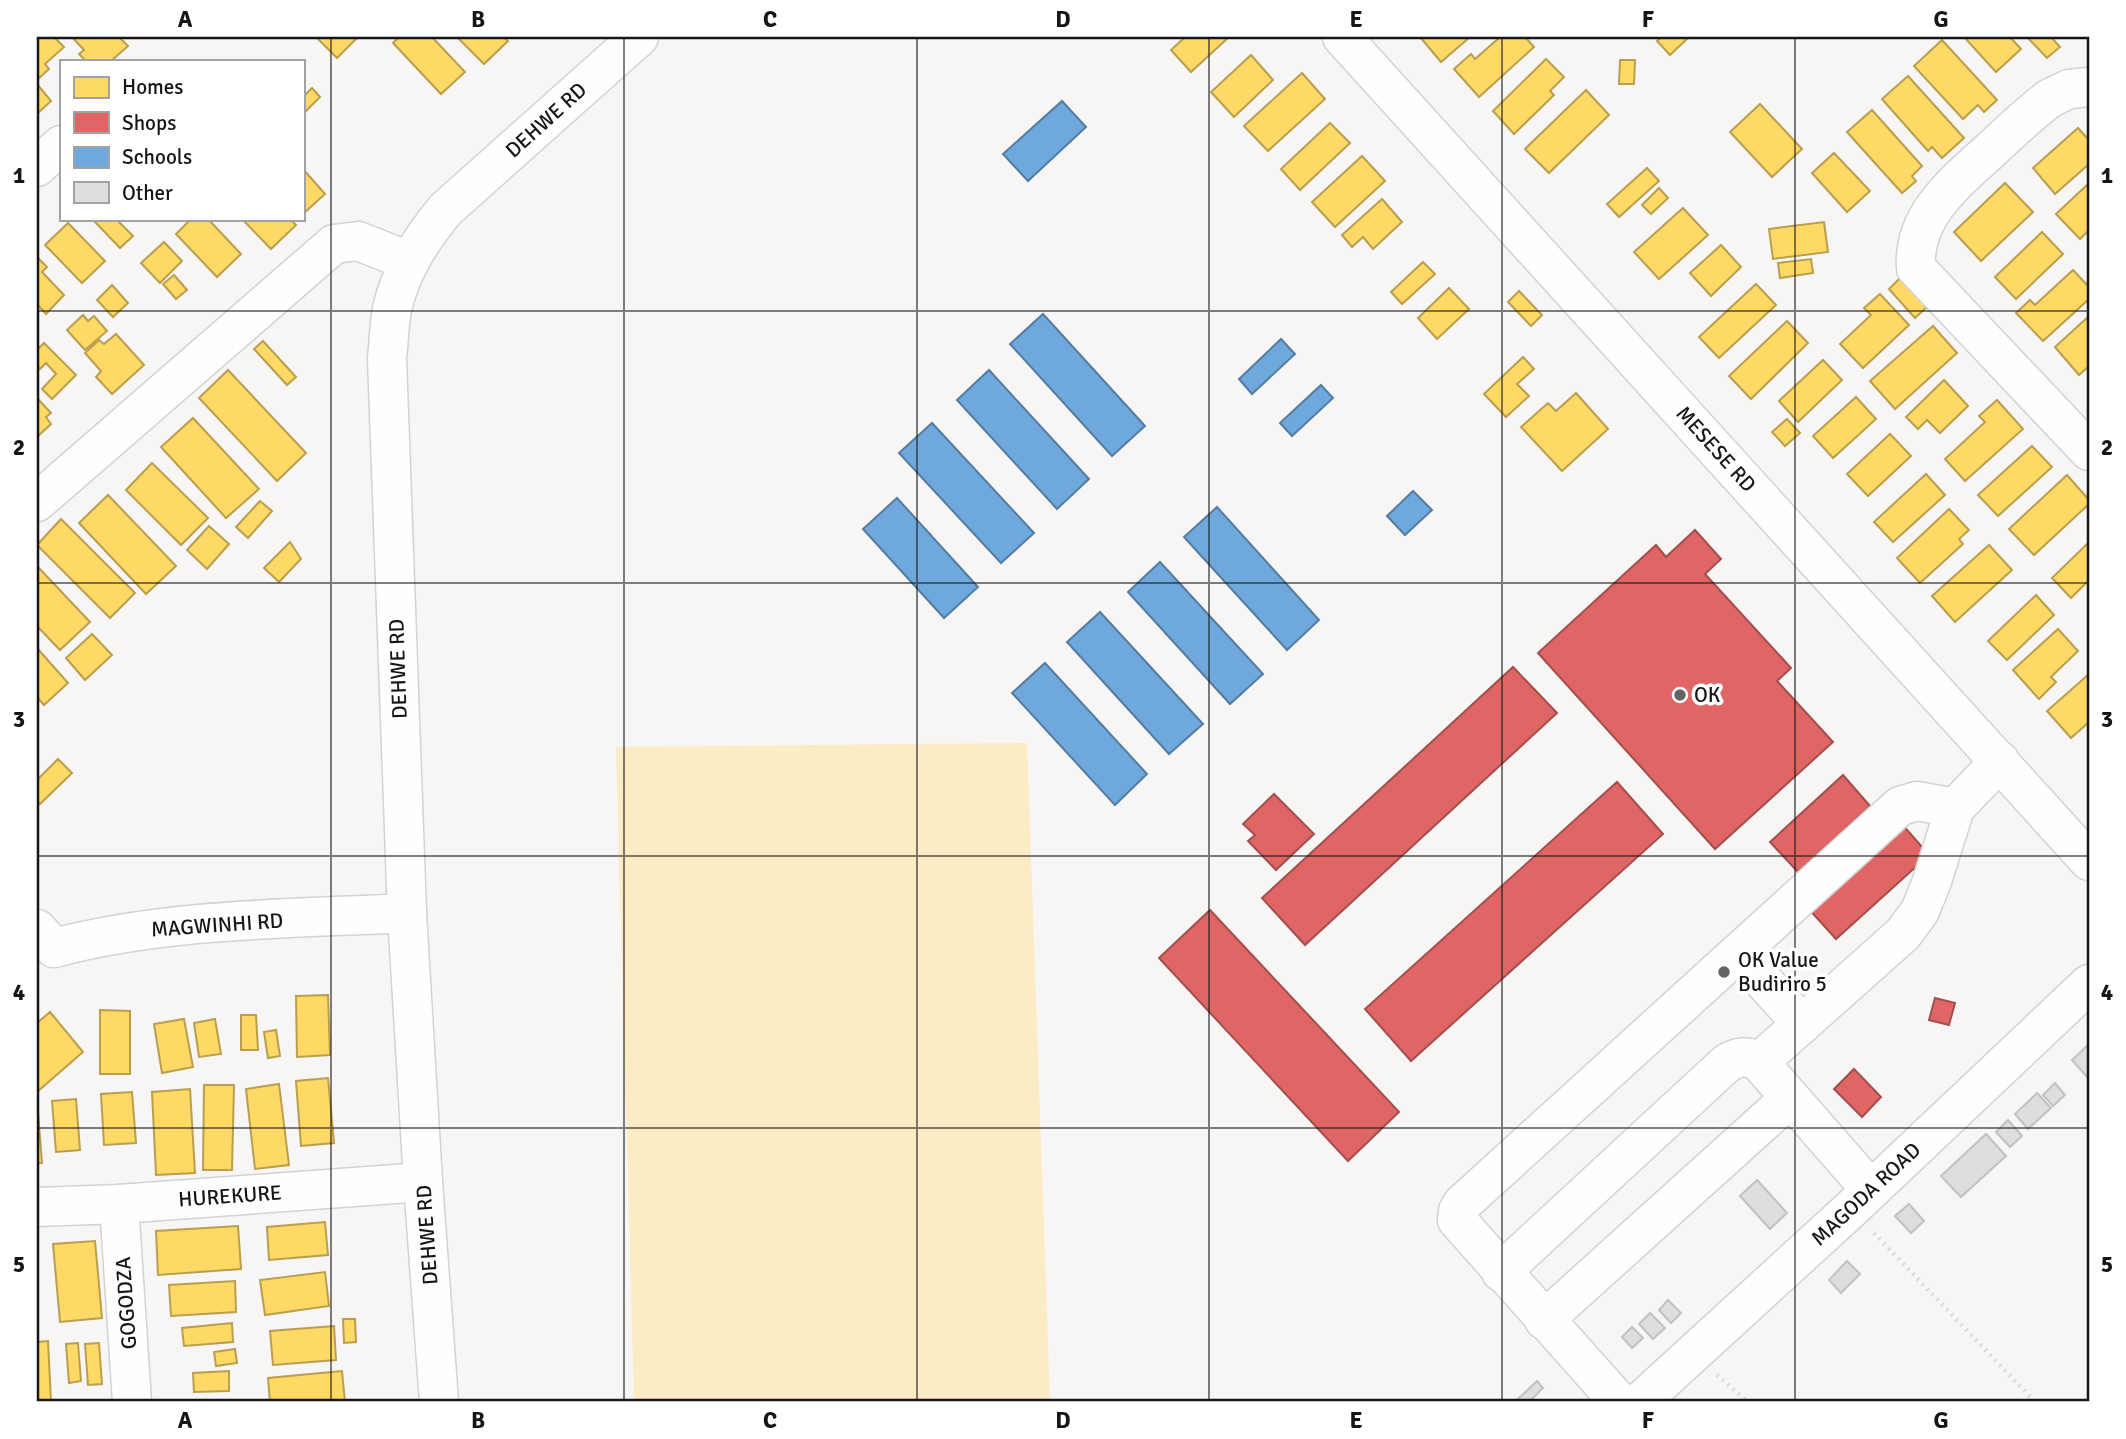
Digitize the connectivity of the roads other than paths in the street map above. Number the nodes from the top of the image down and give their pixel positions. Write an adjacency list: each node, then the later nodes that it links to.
1 (639, 37): 6 (street, DEHWE RD)
2 (1342, 37): 9 (street, MESESE RD)
3 (2089, 87): 7 (street)
4 (60, 146): 5 (street)
5 (37, 167)
6 (409, 261): 8 (street); 12 (street, DEHWE RD)
7 (2089, 451)
8 (37, 502)
9 (2000, 761): 10 (street); 11 (street, MESESE RD)
10 (1955, 808): 14 (street); 16 (street)
11 (2089, 861)
12 (407, 913): 13 (street, MAGWINHI RD); 19 (street, DEHWE RD)
13 (42, 946)
14 (1738, 953): 16 (street); 23 (street)
15 (2089, 984): 20 (street, MAGODA ROAD)
16 (1802, 1024): 17 (street)
17 (1759, 1062): 18 (street); 23 (street)
18 (1790, 1098): 20 (street); 24 (street)
19 (423, 1182): 21 (street, HUREKURE); 26 (street, DEHWE RD)
20 (1861, 1200): 28 (street, MAGODA ROAD)
21 (119, 1204): 22 (street, HUREKURE); 25 (street, GOGODZA)
22 (37, 1207)
23 (1501, 1272): 24 (street)
24 (1544, 1320): 27 (street)
25 (132, 1402)
26 (439, 1402)
27 (1619, 1402)
28 (1640, 1402)

